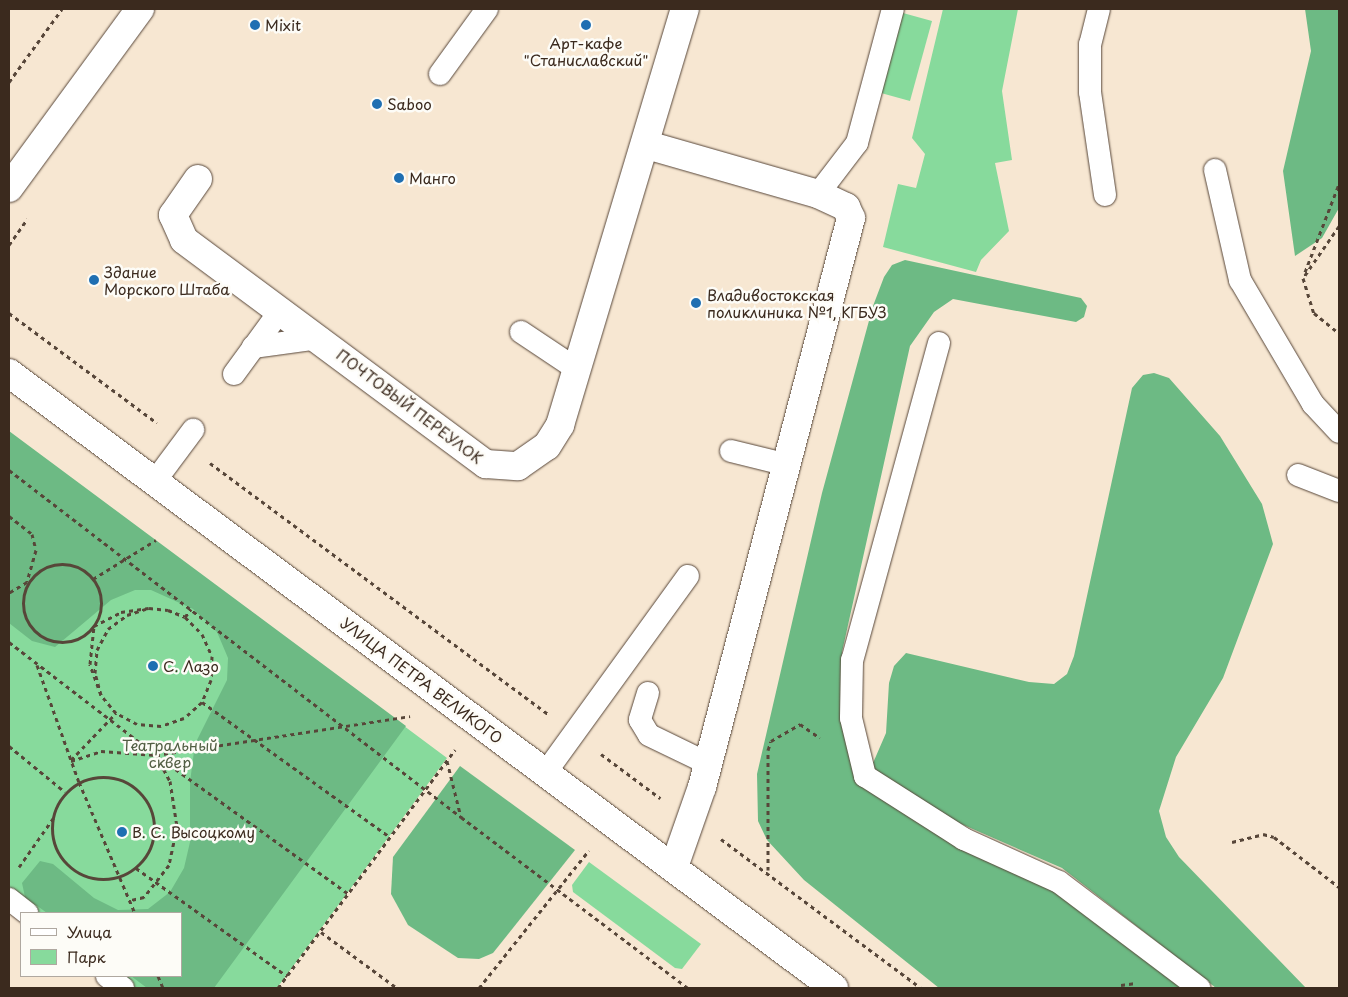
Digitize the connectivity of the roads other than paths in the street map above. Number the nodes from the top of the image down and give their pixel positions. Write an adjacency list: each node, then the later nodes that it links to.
1 (140, 9): 10 (street)
2 (487, 9): 6 (lane)
3 (685, 9): 7 (street, ПОЧТОВЫЙ ПЕРЕУЛОК)
4 (893, 9): 11 (lane)
5 (1099, 9): 12 (lane)
6 (440, 74)
7 (648, 145): 11 (street); 18 (street, ПОЧТОВЫЙ ПЕРЕУЛОК)
8 (1215, 170): 21 (lane)
9 (198, 179): 13 (street, ПОЧТОВЫЙ ПЕРЕУЛОК)
10 (9, 188)
11 (818, 194): 24 (street)
12 (1105, 195)
13 (280, 311): 15 (street, ПОЧТОВЫЙ ПЕРЕУЛОК); 17 (lane)
14 (521, 332): 18 (lane)
15 (320, 338): 17 (lane); 18 (street, ПОЧТОВЫЙ ПЕРЕУЛОК)
16 (939, 343): 38 (lane)
17 (254, 347): 20 (lane)
18 (578, 370)
19 (9, 373): 26 (street, УЛИЦА ПЕТРА ВЕЛИКОГО)
20 (234, 374)
21 (1339, 432)
22 (188, 436): 26 (lane)
23 (731, 451): 24 (lane)
24 (784, 464): 30 (street)
25 (1298, 475): 27 (lane)
26 (155, 482): 31 (street, УЛИЦА ПЕТРА ВЕЛИКОГО)
27 (1339, 491)
28 (688, 576): 31 (lane)
29 (648, 693): 30 (lane)
30 (707, 763): 32 (street)
31 (546, 772): 32 (street, УЛИЦА ПЕТРА ВЕЛИКОГО)
32 (674, 867): 37 (street, УЛИЦА ПЕТРА ВЕЛИКОГО)
33 (9, 899): 34 (lane)
34 (26, 912)
35 (108, 977): 36 (lane)
36 (124, 988)
37 (834, 988)
38 (1199, 988)

